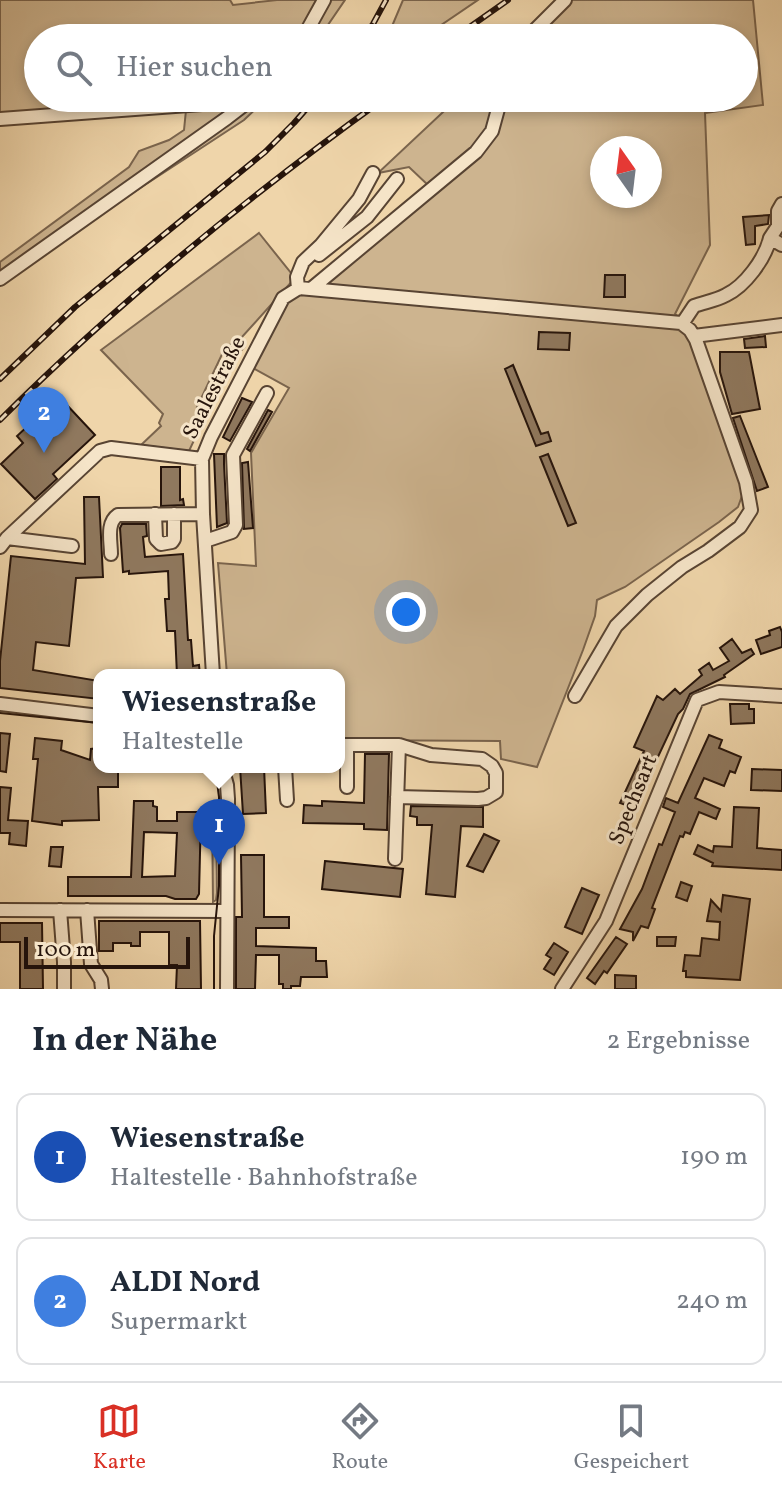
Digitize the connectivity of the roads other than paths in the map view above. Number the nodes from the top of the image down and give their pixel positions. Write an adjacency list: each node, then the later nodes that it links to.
1 (324, 0): 3 (street)
2 (565, 0): 4 (street)
3 (311, 24)
4 (541, 24)
5 (94, 112): 8 (street)
6 (235, 112): 17 (street)
7 (497, 112): 18 (street)
8 (0, 119)
9 (373, 173): 11 (street)
10 (397, 179): 12 (street)
11 (362, 195): 12 (street); 16 (street)
12 (378, 204): 16 (street)
13 (782, 204): 14 (street)
14 (770, 238): 15 (street); 19 (street)
15 (782, 245)
16 (318, 253): 18 (street)
17 (0, 279)
18 (304, 289): 19 (street); 23 (street, Saalestraße)
19 (682, 324): 21 (street)
20 (782, 325): 21 (street)
21 (694, 336): 32 (street)
22 (267, 393): 27 (street)
23 (207, 454): 26 (street, Saalestraße); 28 (street)
24 (155, 514): 25 (street); 25 (street); 30 (street)
25 (174, 514): 26 (street)
26 (203, 514): 27 (street, Saalestraße)
27 (205, 541): 31 (street, Saalestraße)
28 (3, 543): 29 (street)
29 (72, 546)
30 (111, 554)
31 (213, 669)
32 (575, 696)
33 (782, 696): 52 (street, Spechsart)
34 (0, 704): 35 (street)
35 (93, 715)
36 (345, 745): 37 (street)
37 (399, 745): 42 (street); 42 (street)
38 (345, 766): 41 (street)
39 (224, 773): 48 (street)
40 (285, 773): 43 (street)
41 (347, 787)
42 (397, 797): 44 (street)
43 (287, 800)
44 (395, 859)
45 (0, 910): 46 (street)
46 (60, 910): 47 (street); 49 (street)
47 (87, 910): 48 (street); 50 (street)
48 (227, 911): 51 (street)
49 (64, 989)
50 (102, 989)
51 (227, 989)
52 (562, 989)

